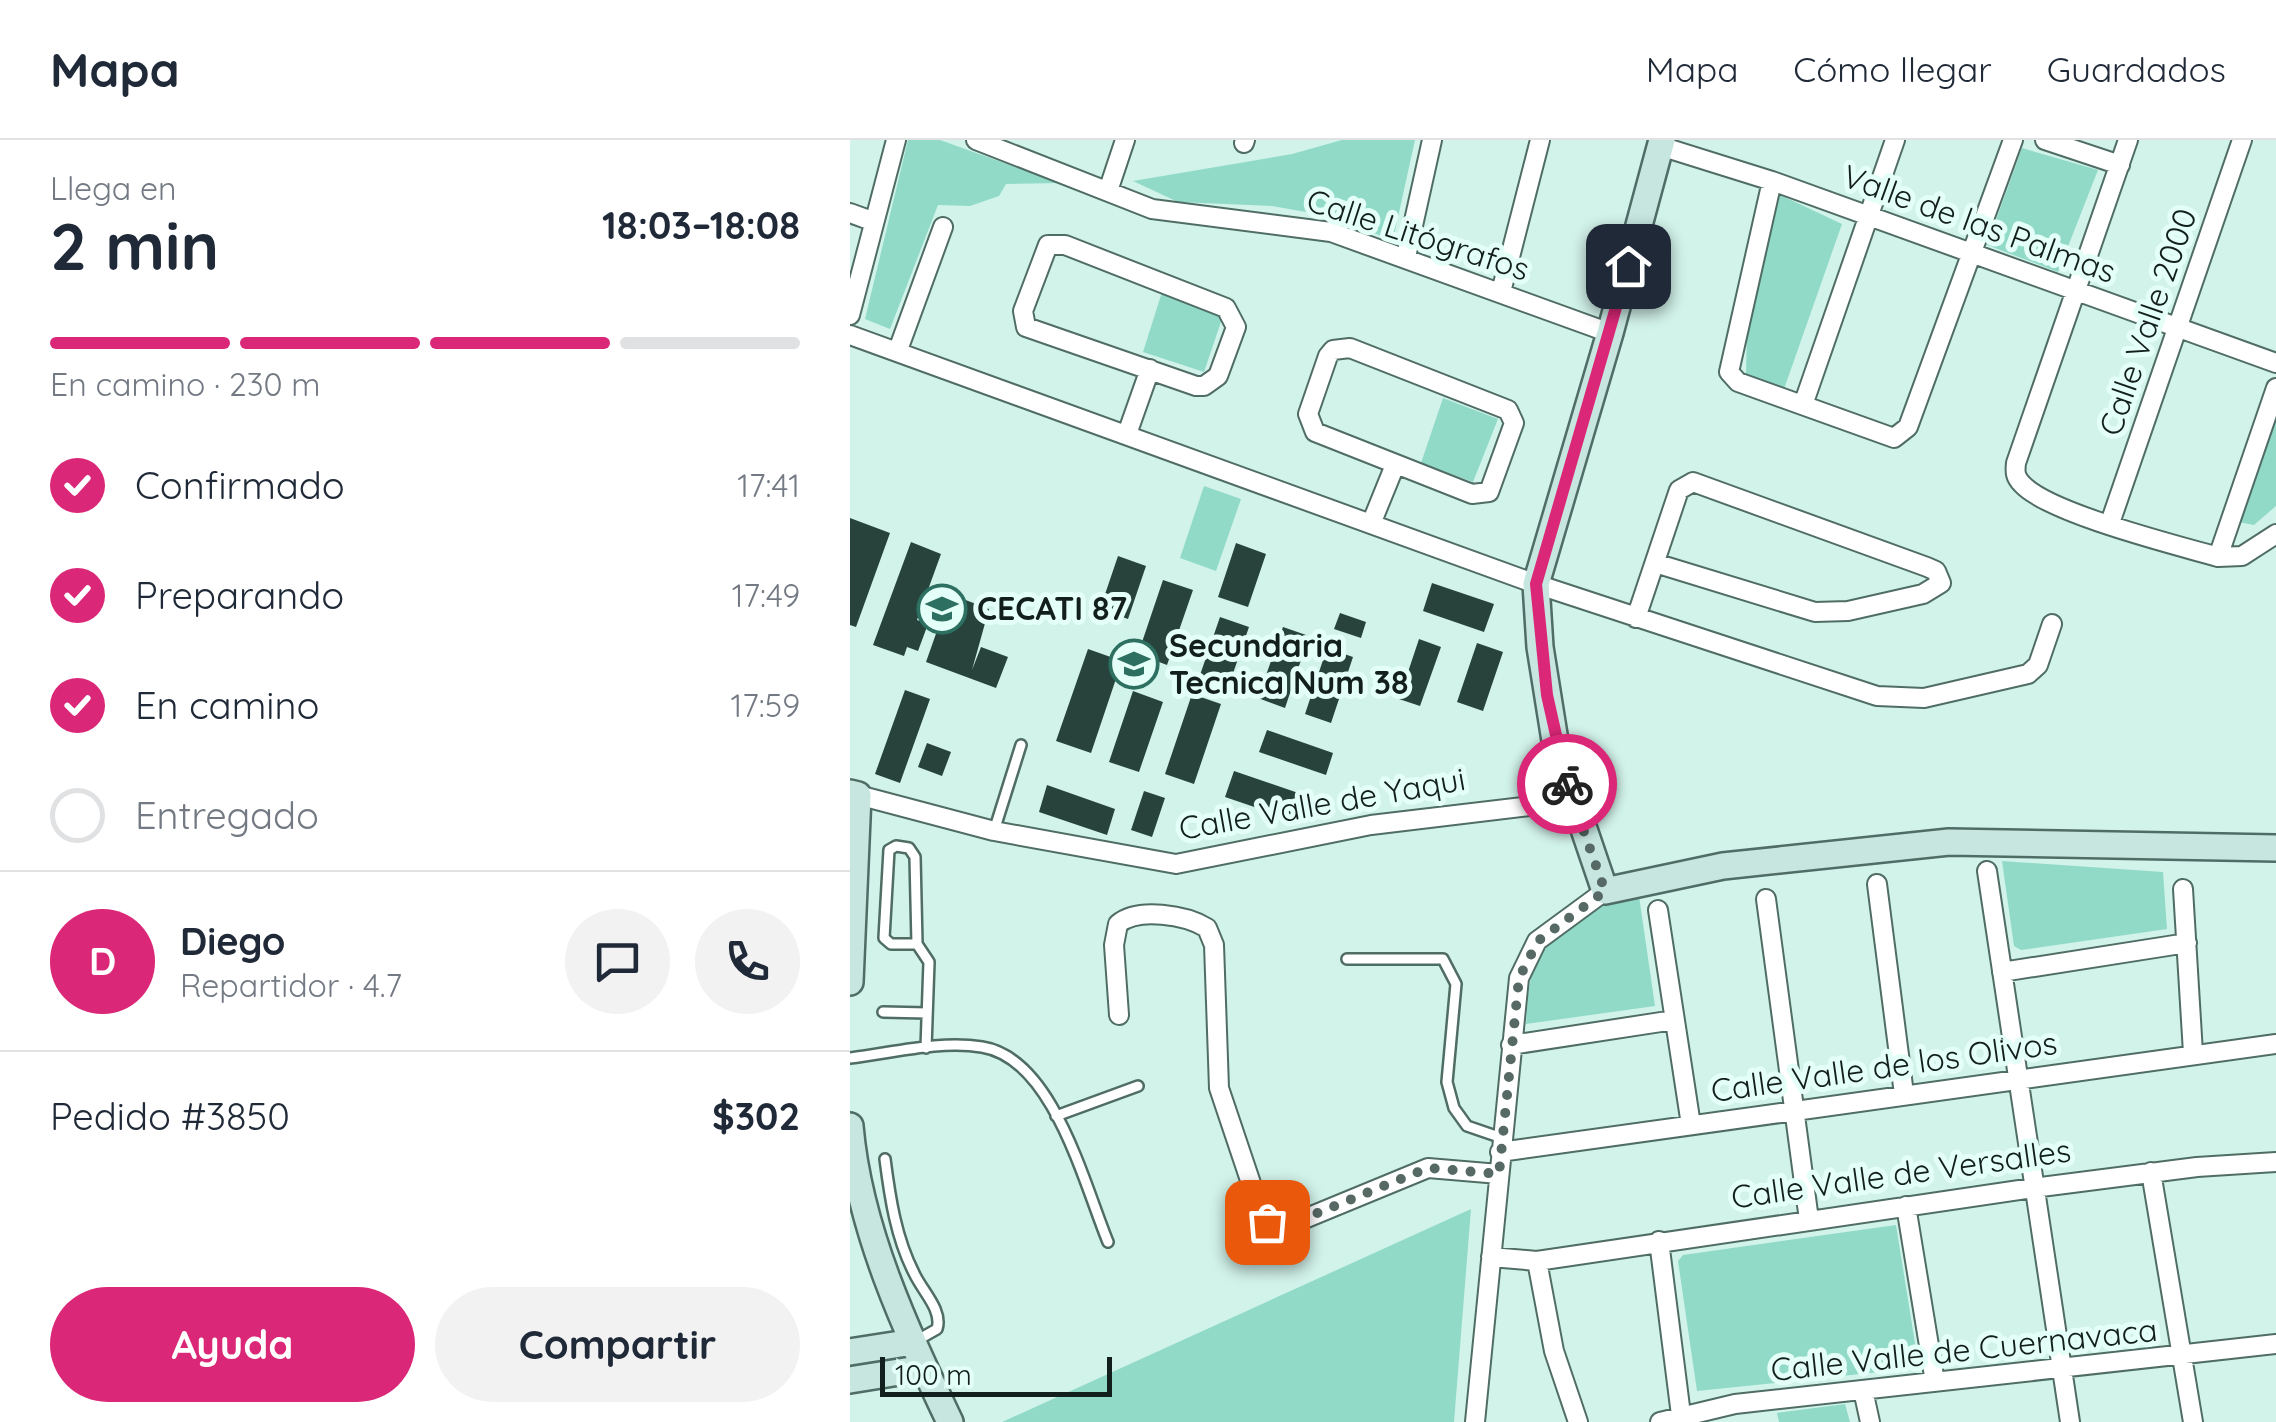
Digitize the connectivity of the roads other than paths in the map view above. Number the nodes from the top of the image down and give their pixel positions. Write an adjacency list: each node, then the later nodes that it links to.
1 (896, 140): 18 (street)
2 (976, 140): 12 (street, Calle Litógrafos)
3 (1124, 140): 15 (street)
4 (1432, 140): 21 (street)
5 (1540, 140): 23 (street)
6 (1896, 140): 17 (street)
7 (2013, 140): 20 (street)
8 (2045, 140): 13 (street)
9 (2128, 140): 13 (street)
10 (2242, 140): 25 (street, Calle Valle 2000)
11 (1661, 143): 14 (street, Valle de las Palmas); 26 (street)
12 (1005, 145): 15 (street, Calle Litógrafos)
13 (2120, 165): 22 (street)
14 (1772, 180): 17 (street, Valle de las Palmas); 32 (street)
15 (1108, 191): 21 (street, Calle Litógrafos)
16 (850, 212): 18 (street)
17 (1868, 216): 20 (street, Valle de las Palmas); 32 (street)
18 (872, 221): 24 (street)
19 (943, 227): 28 (street)
20 (1969, 252): 22 (street, Valle de las Palmas); 32 (street)
21 (1406, 256): 23 (street, Calle Litógrafos)
22 (2077, 291): 25 (street, Valle de las Palmas); 35 (street)
23 (1500, 292): 26 (street, Calle Litógrafos)
24 (850, 315)
25 (2178, 327): 29 (street, Valle de las Palmas); 35 (street, Calle Valle 2000)
26 (1610, 333): 40 (street)
27 (850, 334): 28 (street)
28 (898, 350): 33 (street)
29 (2276, 363)
30 (1150, 369): 30 (street); 33 (street)
31 (2276, 388): 38 (street)
32 (1803, 405)
33 (1128, 434): 36 (street)
34 (1395, 465): 34 (street); 36 (street)
35 (2110, 523): 38 (street)
36 (1372, 524): 40 (street)
37 (2276, 534): 38 (street)
38 (2218, 557)
39 (1656, 562): 39 (street); 41 (street)
40 (1536, 584): 41 (street); 45 (street)
41 (1636, 618): 42 (street)
42 (2052, 624)
43 (1021, 744): 46 (lane)
44 (854, 794): 46 (street, Calle Valle de Yaqui); 58 (street)
45 (1572, 801): 46 (street, Calle Valle de Yaqui); 51 (street)
46 (994, 831)
47 (2276, 848): 51 (street)
48 (1987, 871): 57 (street)
49 (1877, 884): 70 (street)
50 (2183, 888): 54 (street)
51 (1605, 891): 64 (street)
52 (1766, 899): 71 (street)
53 (1658, 910): 62 (street)
54 (2187, 943): 57 (street); 66 (street)
55 (917, 944): 55 (lane); 60 (lane)
56 (1347, 958): 75 (lane)
57 (2002, 972): 68 (street)
58 (850, 982)
59 (884, 1012): 60 (lane)
60 (927, 1013): 65 (lane)
61 (1119, 1015): 79 (street)
62 (1674, 1020): 64 (street); 73 (street)
63 (2276, 1044): 66 (street, Calle Valle de los Olivos)
64 (1511, 1045): 75 (street)
65 (926, 1048): 67 (lane); 72 (lane)
66 (2193, 1053): 68 (street, Calle Valle de los Olivos)
67 (850, 1058)
68 (2017, 1080): 70 (street, Calle Valle de los Olivos); 81 (street)
69 (1138, 1086): 72 (lane)
70 (1904, 1094): 71 (street, Calle Valle de los Olivos)
71 (1794, 1110): 73 (street, Calle Valle de los Olivos); 84 (street)
72 (1056, 1116): 85 (lane)
73 (1691, 1125): 75 (street, Calle Valle de los Olivos)
74 (850, 1126): 82 (street)
75 (1501, 1145): 79 (street)
76 (885, 1159): 80 (lane)
77 (2276, 1162): 78 (street, Calle Valle de Versalles)
78 (2150, 1172): 81 (street, Calle Valle de Versalles); 92 (street)
79 (1499, 1174): 87 (street)
80 (888, 1185): 82 (lane); 89 (lane)
81 (2033, 1188): 83 (street, Calle Valle de Versalles); 94 (street)
82 (860, 1190): 89 (street)
83 (1906, 1206): 84 (street, Calle Valle de Versalles); 96 (street)
84 (1809, 1220): 86 (street, Calle Valle de Versalles)
85 (1108, 1242)
86 (1659, 1242): 88 (street, Calle Valle de Versalles); 98 (street)
87 (1490, 1257): 88 (street, Calle Valle de Versalles); 100 (street)
88 (1536, 1261): 101 (street)
89 (913, 1342): 91 (street); 93 (street)
90 (2276, 1344): 92 (street, Calle Valle de Cuernavaca)
91 (850, 1352)
92 (2180, 1358): 94 (street, Calle Valle de Cuernavaca); 105 (street)
93 (924, 1368): 95 (street); 99 (street)
94 (2060, 1370): 96 (street, Calle Valle de Cuernavaca); 104 (street)
95 (850, 1380)
96 (1935, 1382): 97 (street, Calle Valle de Cuernavaca)
97 (1863, 1390): 98 (street, Calle Valle de Cuernavaca); 103 (street)
98 (1680, 1414): 102 (street, Calle Valle de Cuernavaca)
99 (950, 1422)
100 (1475, 1422)
101 (1578, 1422)
102 (1660, 1422)
103 (1870, 1422)
104 (2070, 1422)
105 (2194, 1422)

